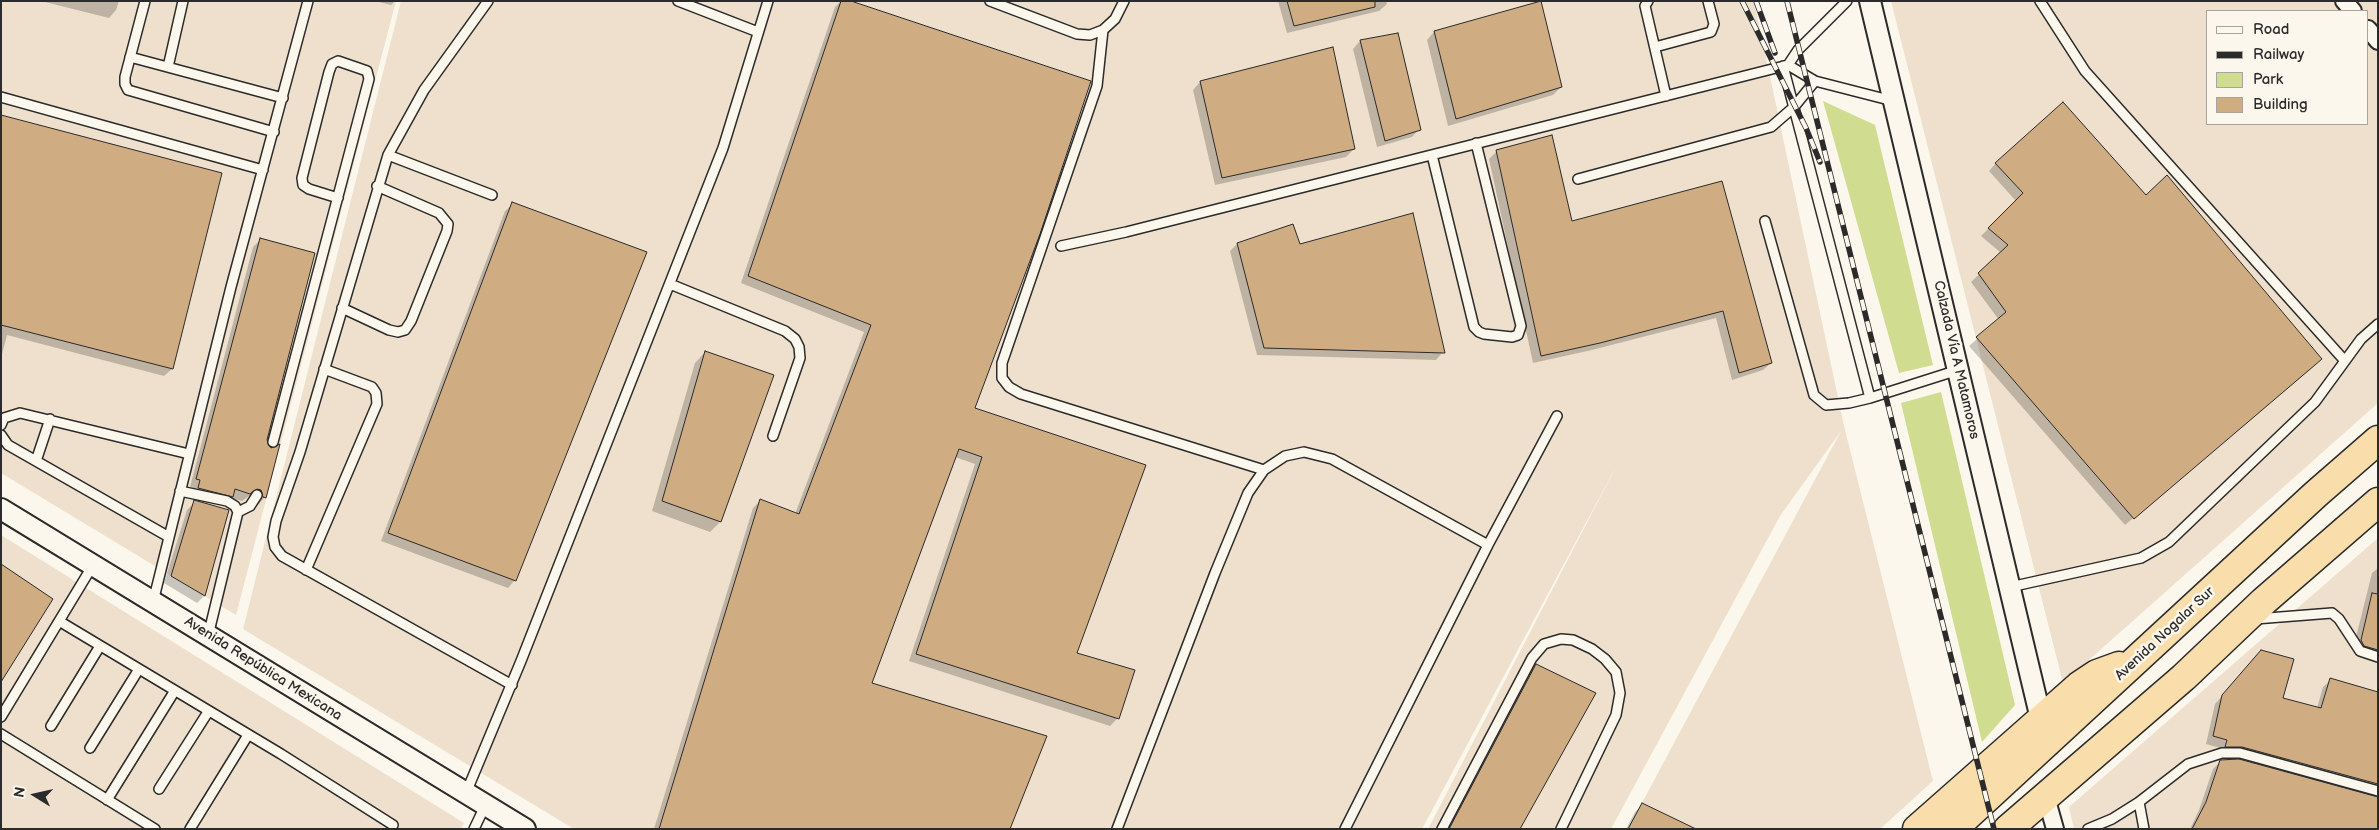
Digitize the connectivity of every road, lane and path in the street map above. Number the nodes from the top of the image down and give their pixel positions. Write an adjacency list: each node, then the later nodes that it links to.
1 (145, 1): 19 (lane)
2 (183, 1): 21 (lane)
3 (308, 1): 25 (lane)
4 (488, 1): 30 (lane)
5 (678, 1): 16 (lane)
6 (768, 1): 16 (lane)
7 (1124, 1): 14 (lane)
8 (1648, 1): 18 (lane)
9 (1708, 1): 18 (lane)
10 (1847, 1): 20 (lane)
11 (1870, 1): 26 (street, Calzada Vía A Matamoros)
12 (2040, 1): 42 (lane)
13 (991, 2): 14 (lane)
14 (1103, 30): 55 (lane)
15 (2369, 30): 17 (street)
16 (758, 32): 39 (lane)
17 (2378, 41)
18 (1655, 47): 23 (lane)
19 (130, 58): 21 (lane); 28 (lane)
20 (1786, 65): 22 (lane); 23 (lane); 27 (lane)
21 (168, 67): 25 (lane)
22 (1815, 81): 26 (lane); 27 (lane)
23 (1666, 96): 29 (lane)
24 (1, 97): 32 (lane)
25 (283, 98): 28 (lane)
26 (1894, 102): 44 (street, Calzada Vía A Matamoros)
27 (1794, 108): 33 (lane); 45 (lane)
28 (274, 132): 32 (lane)
29 (1476, 143): 31 (lane); 31 (lane)
30 (388, 155): 34 (lane); 35 (lane)
31 (1432, 155): 38 (lane)
32 (263, 170): 53 (lane)
33 (1578, 179)
34 (377, 186): 40 (lane); 40 (lane)
35 (492, 195)
36 (338, 198): 36 (lane); 52 (lane)
37 (1765, 221): 45 (lane)
38 (1060, 246)
39 (670, 284): 50 (lane); 74 (lane)
40 (342, 308): 43 (lane)
41 (2378, 324): 42 (lane)
42 (2345, 361): 65 (lane)
43 (324, 369): 64 (lane); 64 (lane)
44 (1959, 370): 45 (lane); 65 (street, Calzada Vía A Matamoros)
45 (1870, 398)
46 (1557, 416): 62 (lane)
47 (50, 419): 48 (lane); 53 (lane); 54 (lane)
48 (1, 425)
49 (1, 435): 54 (lane)
50 (773, 436)
51 (2378, 440): 72 (highway, Avenida Nogalar Sur)
52 (273, 442)
53 (189, 454): 56 (lane)
54 (36, 461): 61 (lane)
55 (1264, 470): 62 (lane); 95 (lane)
56 (180, 491): 60 (lane); 61 (lane)
57 (257, 495): 60 (lane)
58 (2377, 504): 67 (highway)
59 (1, 508): 63 (street, Avenida República Mexicana)
60 (238, 512): 69 (lane)
61 (169, 537): 66 (lane)
62 (1488, 545): 96 (lane)
63 (93, 565): 66 (street, Avenida República Mexicana); 68 (lane)
64 (306, 570): 74 (lane)
65 (2010, 588): 78 (street, Calzada Vía A Matamoros)
66 (153, 602): 69 (street, Avenida República Mexicana)
67 (2245, 619): 71 (lane); 86 (highway)
68 (59, 621): 70 (lane); 77 (lane)
69 (208, 636): 85 (street, Avenida República Mexicana)
70 (100, 646): 73 (lane); 79 (lane)
71 (2378, 657)
72 (2139, 658): 78 (highway); 100 (highway, Avenida Nogalar Sur)
73 (139, 669): 75 (lane); 82 (lane)
74 (512, 685): 85 (lane)
75 (174, 692): 76 (lane); 87 (lane)
76 (208, 712): 81 (lane); 83 (lane)
77 (1, 717)
78 (2041, 719): 99 (highway)
79 (51, 726)
80 (1, 734): 87 (lane)
81 (248, 735): 90 (lane); 92 (lane)
82 (90, 748)
83 (159, 789)
84 (2378, 791): 88 (lane)
85 (466, 793): 89 (street, Avenida República Mexicana)
86 (2046, 797): 101 (highway); 102 (street)
87 (107, 800): 91 (lane)
88 (2139, 802): 103 (lane); 104 (lane)
89 (486, 806): 93 (lane); 94 (street, Avenida República Mexicana)
90 (393, 825)
91 (155, 829)
92 (190, 829)
93 (474, 829)
94 (524, 829)
95 (1117, 829)
96 (1344, 829)
97 (1442, 829): 98 (lane)
98 (1561, 829)
99 (1917, 829)
100 (1953, 829)
101 (2008, 829)
102 (2055, 829)
103 (2088, 829)
104 (2144, 829)

